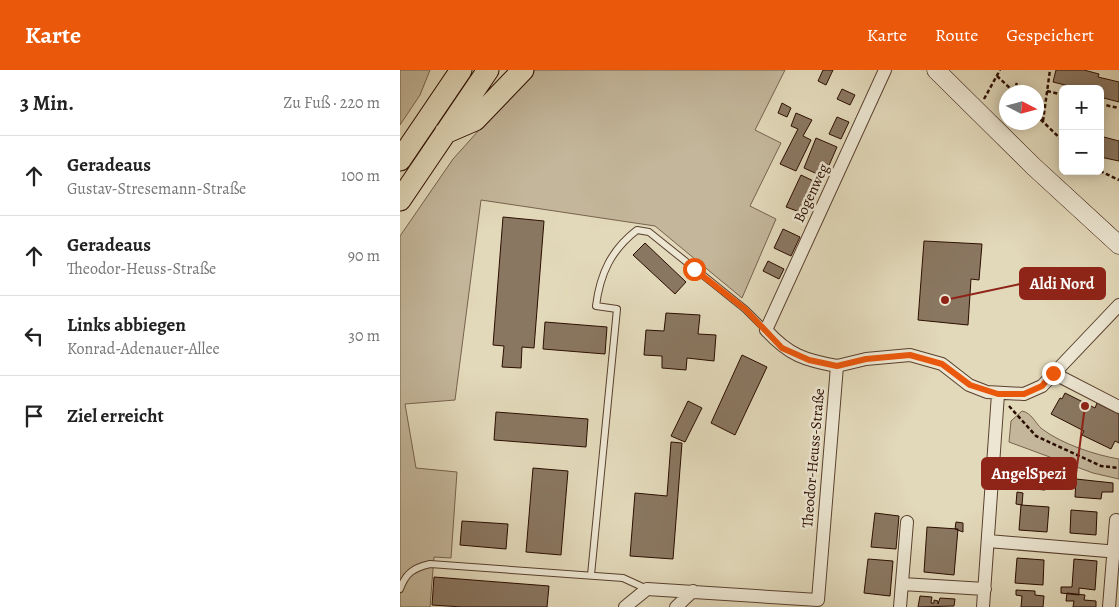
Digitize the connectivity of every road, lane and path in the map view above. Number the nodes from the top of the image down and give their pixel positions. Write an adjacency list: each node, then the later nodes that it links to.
1 (443, 70): 20 (highway)
2 (461, 70): 20 (highway)
3 (488, 70): 18 (highway)
4 (523, 70): 18 (highway)
5 (885, 70): 26 (street, Bogenweg)
6 (936, 70): 24 (main road)
7 (1000, 70): 9 (path)
8 (1050, 70): 11 (path)
9 (997, 76): 10 (path); 14 (path)
10 (1006, 85)
11 (1047, 91): 12 (path); 16 (path)
12 (1059, 93)
13 (1104, 105): 15 (path)
14 (980, 107)
15 (1119, 108)
16 (1044, 109)
17 (1044, 123): 19 (path)
18 (445, 133): 23 (highway)
19 (1059, 137)
20 (401, 158)
21 (1104, 173): 22 (path)
22 (1119, 180)
23 (400, 200)
24 (1119, 246)
25 (1119, 305): 28 (street)
26 (766, 330): 27 (street); 36 (lane)
27 (837, 366): 29 (street); 41 (street, Theodor-Heuss-Straße)
28 (1053, 373): 29 (street); 30 (street)
29 (998, 394): 31 (path); 34 (street)
30 (1119, 407)
31 (1119, 468)
32 (906, 522): 37 (street)
33 (1117, 525): 35 (street)
34 (988, 541): 35 (street); 40 (street)
35 (1116, 551): 47 (street)
36 (592, 575): 38 (lane); 39 (lane)
37 (902, 584): 40 (street); 45 (street)
38 (400, 589)
39 (647, 589): 41 (street, Theodor-Heuss-Straße); 42 (street)
40 (985, 589): 46 (street)
41 (693, 591): 44 (street)
42 (636, 603): 43 (street)
43 (624, 607)
44 (676, 607)
45 (900, 607)
46 (983, 607)
47 (1109, 607)

